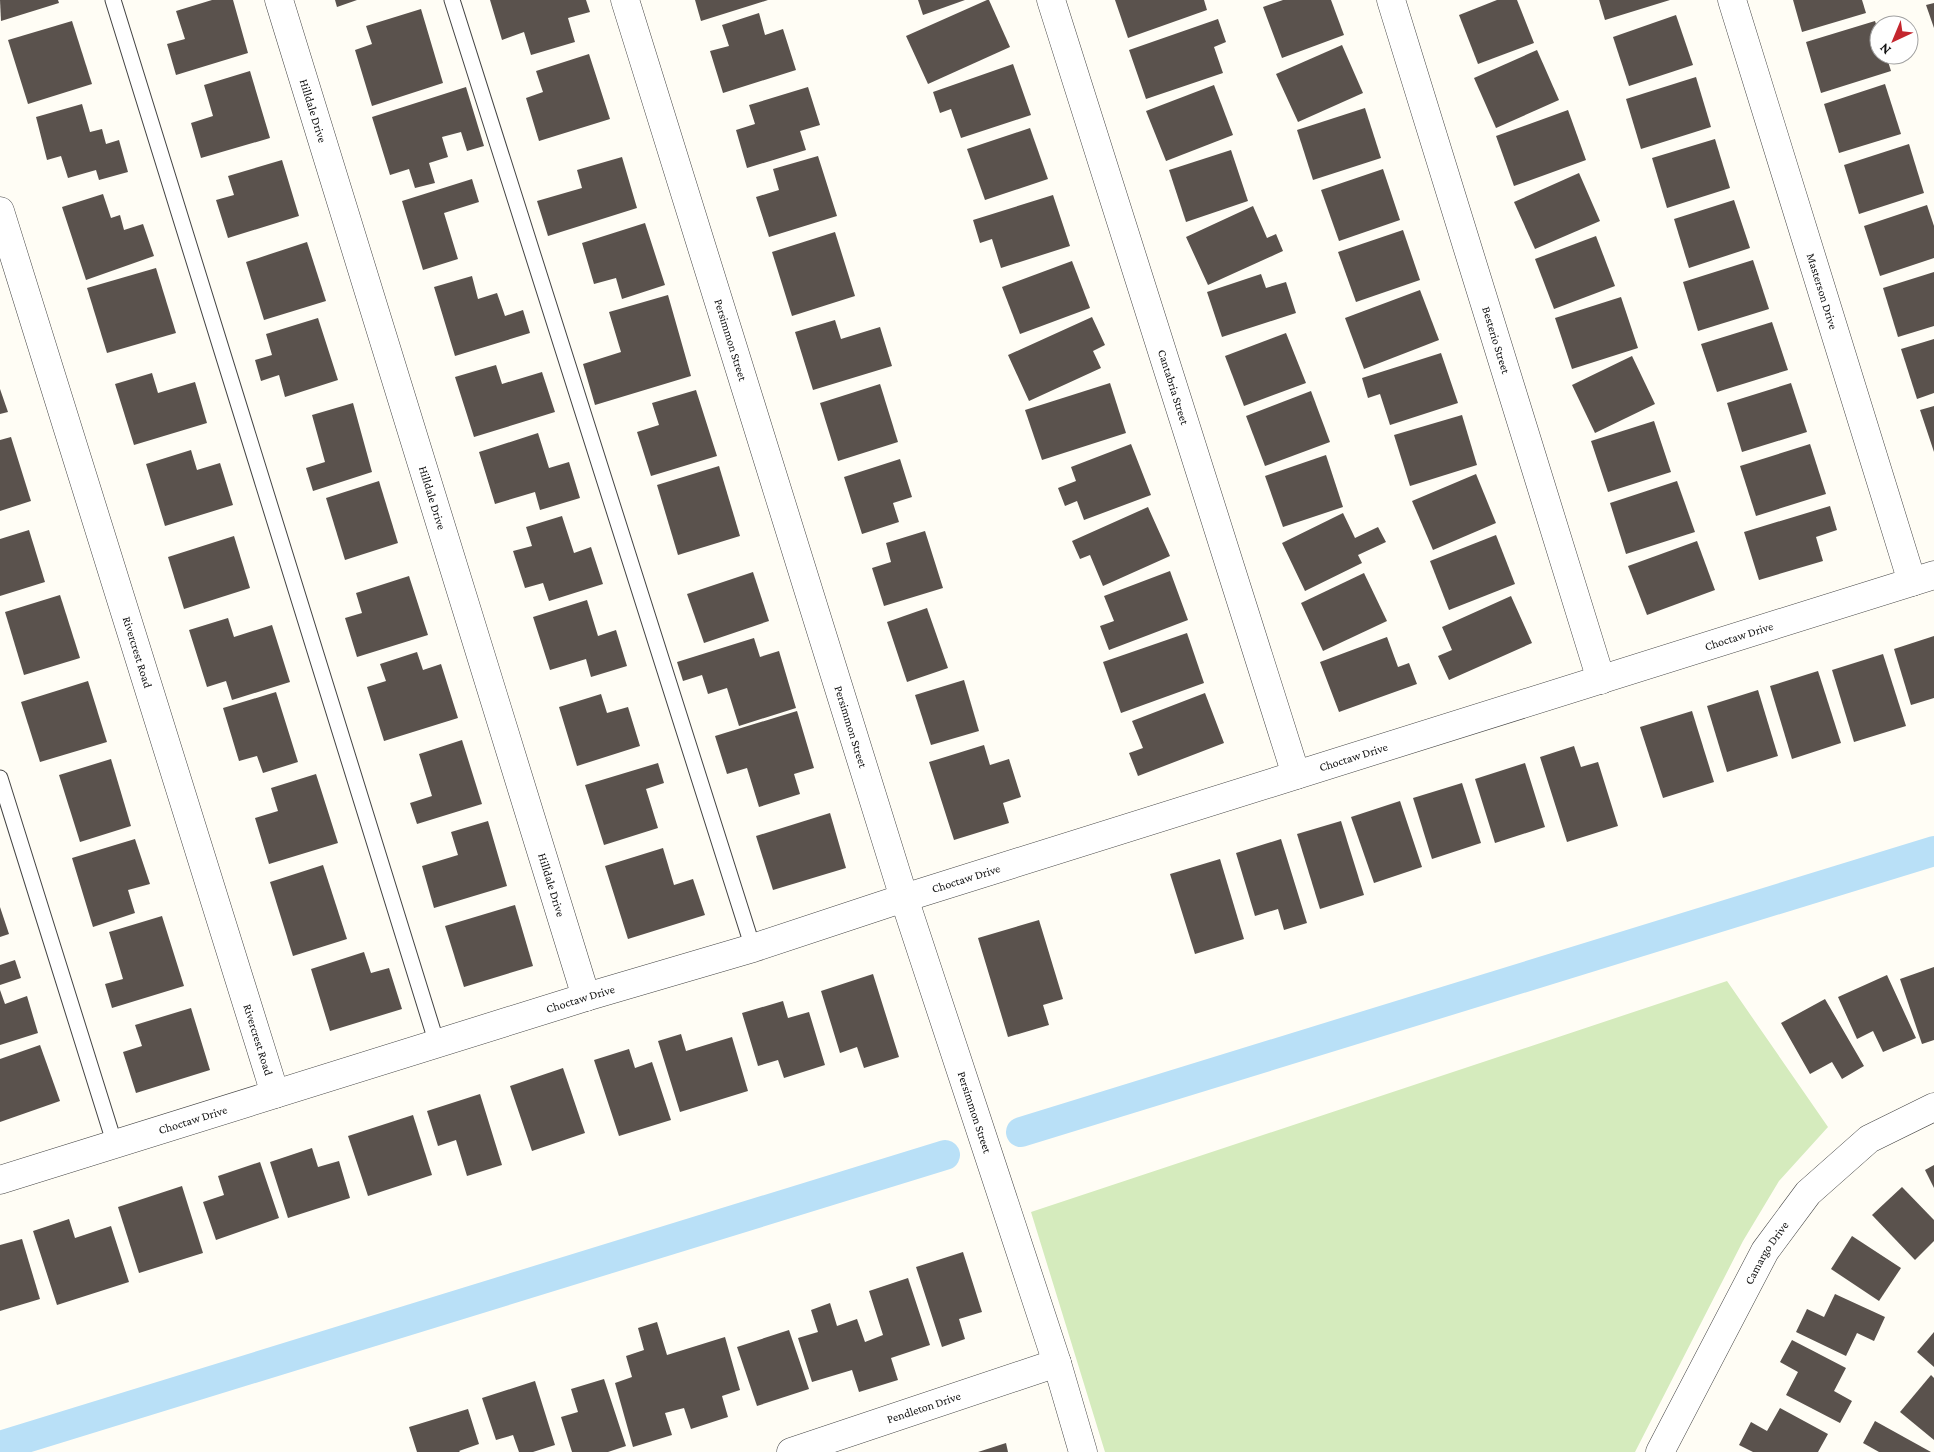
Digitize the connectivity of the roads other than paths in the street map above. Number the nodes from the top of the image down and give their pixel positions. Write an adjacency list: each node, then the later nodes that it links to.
1 (113, 0): 16 (lane)
2 (279, 0): 15 (street, Hilldale Drive)
3 (452, 0): 14 (lane)
4 (625, 0): 13 (street, Persimmon Street)
5 (1051, 0): 11 (street, Cantabria Street)
6 (1391, 0): 10 (street, Besterio Street)
7 (1732, 0): 9 (street, Masterson Drive)
8 (0, 211): 17 (street, Rivercrest Road)
9 (1923, 579): 10 (street, Choctaw Drive)
10 (1601, 680): 11 (street, Choctaw Drive)
11 (1296, 775): 13 (street, Choctaw Drive)
12 (0, 778): 19 (lane)
13 (904, 898): 14 (street, Choctaw Drive); 21 (street, Persimmon Street)
14 (754, 948): 15 (street, Choctaw Drive)
15 (586, 997): 16 (street, Choctaw Drive)
16 (437, 1044): 17 (street, Choctaw Drive)
17 (275, 1094): 19 (street, Choctaw Drive)
18 (1934, 1107): 24 (street, Camargo Drive)
19 (115, 1145): 20 (street, Choctaw Drive)
20 (0, 1180)
21 (1057, 1363): 22 (street, Pendleton Drive); 23 (street, Persimmon Street)
22 (791, 1452)
23 (1083, 1452)
24 (1660, 1452)

